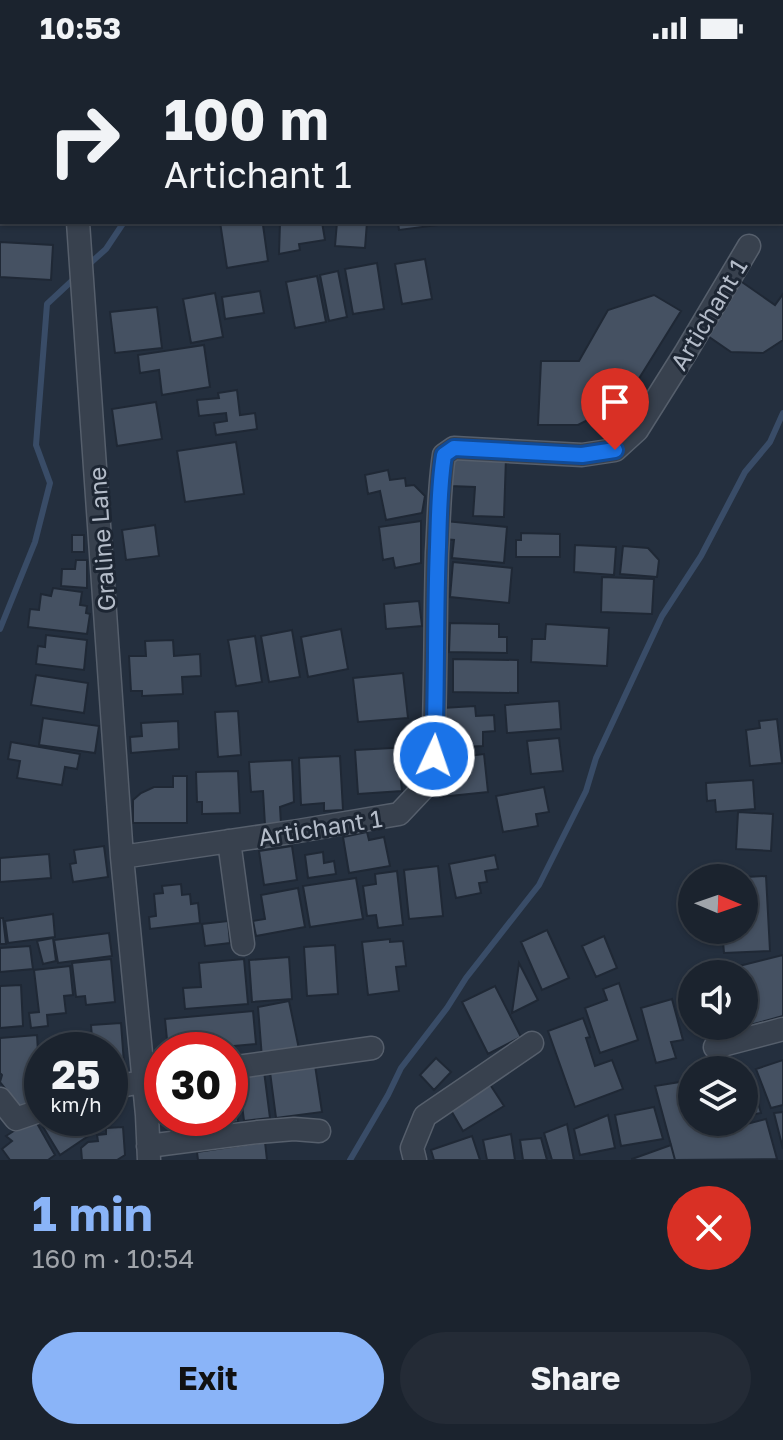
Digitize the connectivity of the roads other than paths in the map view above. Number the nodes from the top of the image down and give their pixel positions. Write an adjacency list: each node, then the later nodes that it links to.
1 (78, 224): 4 (street, Graline Lane)
2 (749, 246): 3 (street, Artichant 1)
3 (229, 841): 4 (street, Artichant 1); 5 (street)
4 (122, 857): 7 (street, Graline Lane)
5 (243, 944)
6 (783, 1029): 9 (street)
7 (146, 1032)
8 (532, 1043): 16 (street)
9 (715, 1047)
10 (372, 1048): 11 (street)
11 (248, 1065)
12 (0, 1099): 13 (street)
13 (24, 1116)
14 (319, 1131): 15 (street)
15 (148, 1153)
16 (415, 1160)

